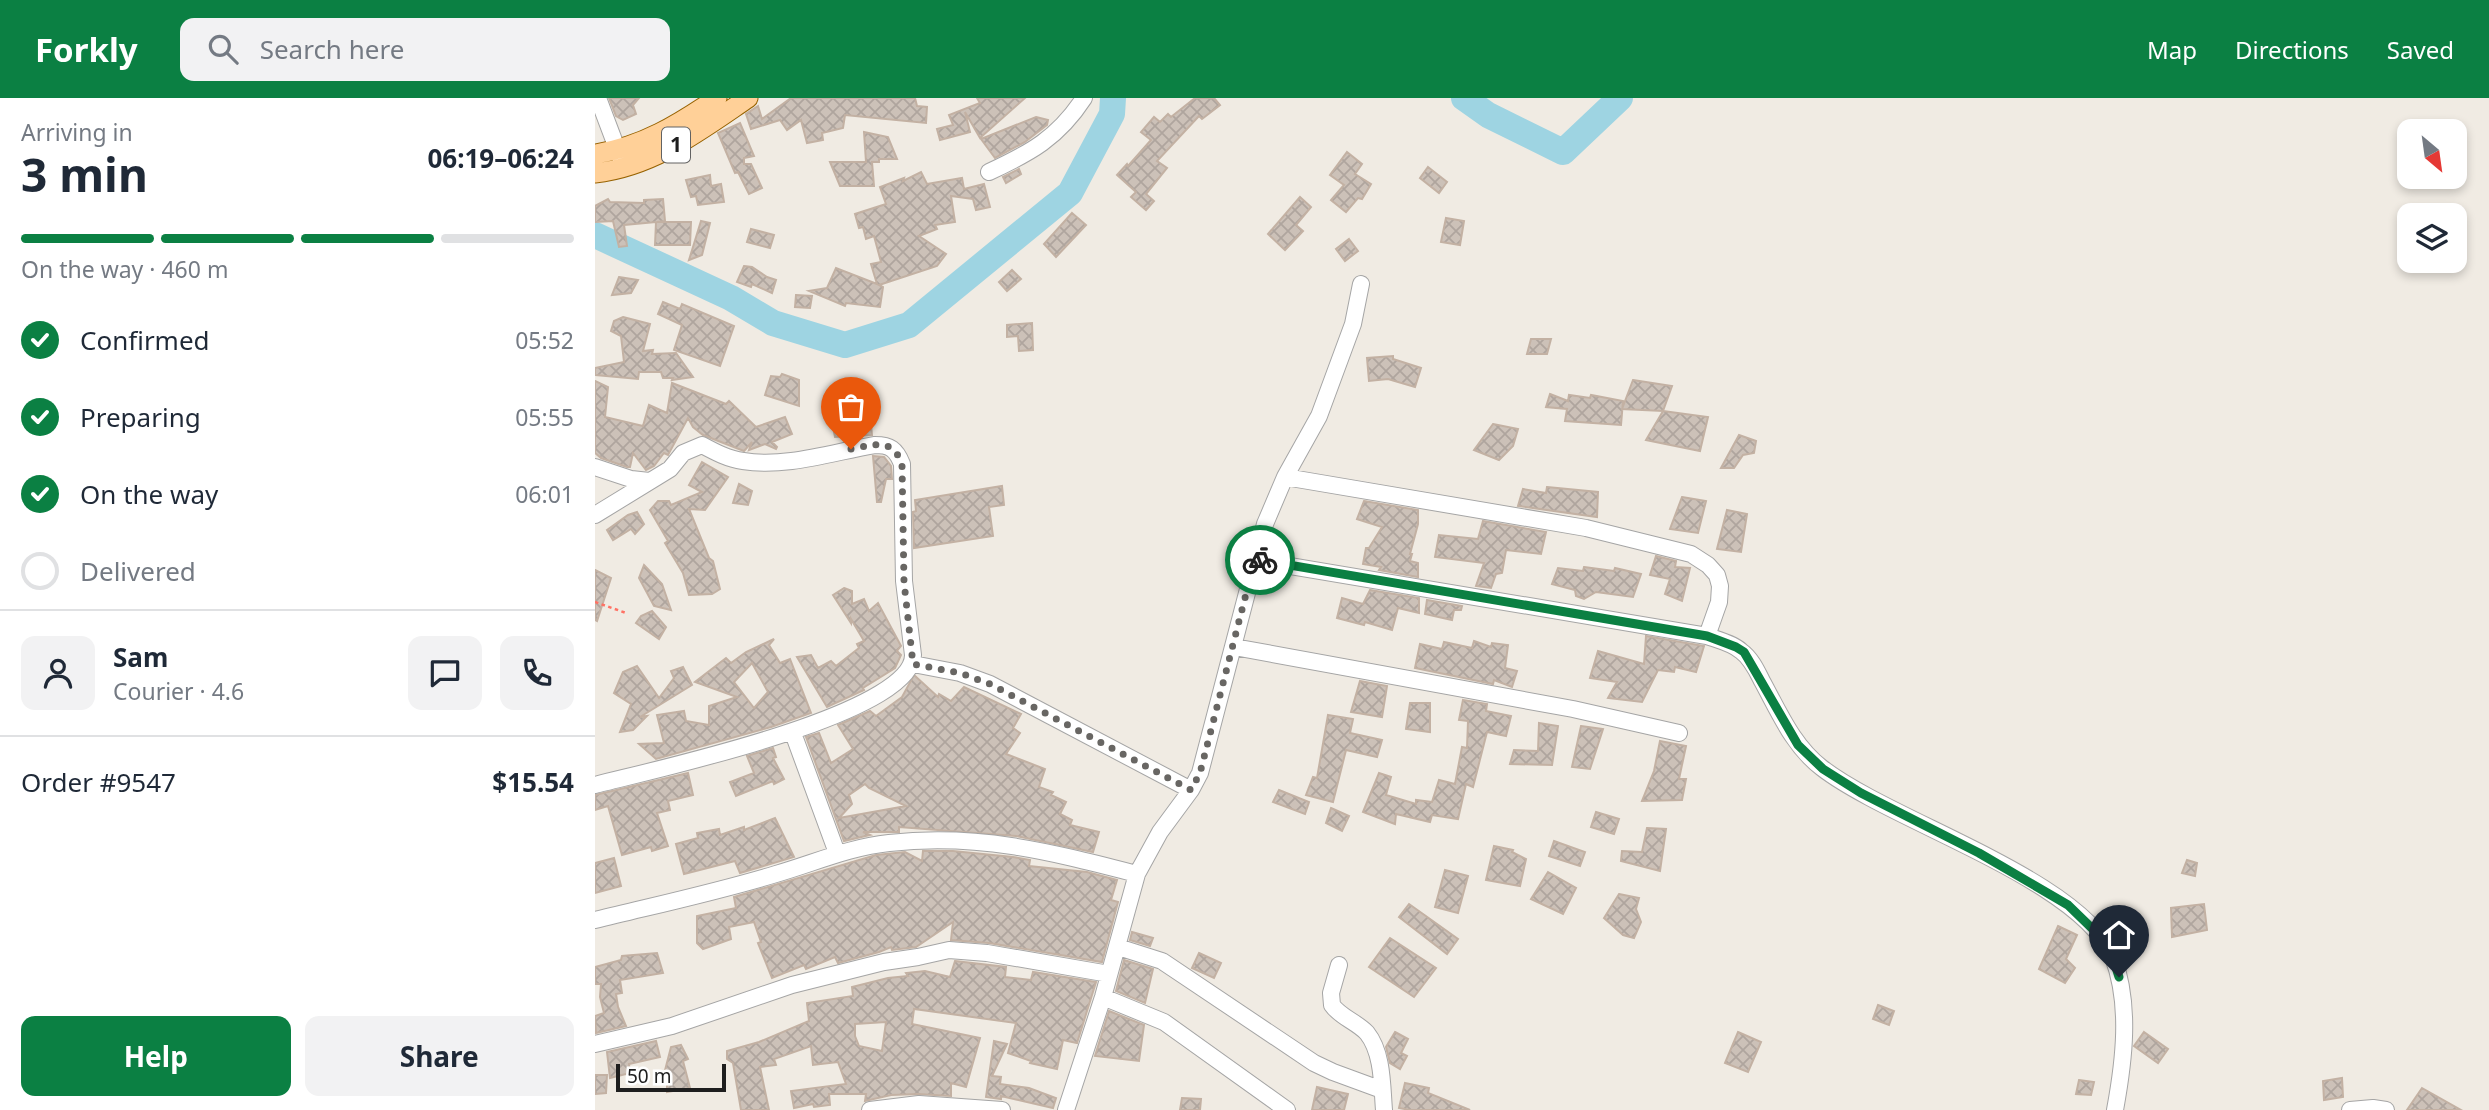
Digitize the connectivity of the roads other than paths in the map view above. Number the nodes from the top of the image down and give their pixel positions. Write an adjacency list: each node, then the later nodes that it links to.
1 (598, 98): 8 (street)
2 (717, 98): 5 (main road, 1)
3 (748, 98): 6 (main road, 1)
4 (1084, 98): 9 (street)
5 (699, 104): 6 (main road); 8 (main road, 1)
6 (700, 131): 8 (main road, 1)
7 (595, 154): 8 (main road, 1)
8 (621, 160): 10 (main road, 1)
9 (989, 172)
10 (595, 173)
11 (1361, 284): 13 (street)
12 (595, 467): 14 (street)
13 (1285, 477): 16 (street); 17 (street)
14 (649, 481): 15 (street); 19 (street)
15 (595, 515)
16 (1255, 559): 17 (street); 18 (street)
17 (1707, 636): 39 (street)
18 (1234, 647): 21 (street); 23 (street)
19 (913, 664): 20 (street); 23 (street)
20 (793, 733): 22 (street); 24 (street)
21 (1679, 733)
22 (595, 785)
23 (1191, 790): 25 (street)
24 (837, 853): 25 (street); 26 (street)
25 (1137, 874): 27 (street)
26 (595, 919)
27 (1118, 947): 29 (street); 32 (street)
28 (1339, 965): 32 (street)
29 (1109, 974): 30 (street); 31 (street)
30 (1103, 998): 36 (street); 37 (street)
31 (595, 1044)
32 (1382, 1090): 38 (street)
33 (940, 1107): 34 (street); 35 (street)
34 (870, 1110)
35 (1002, 1110)
36 (1066, 1110)
37 (1287, 1110)
38 (1384, 1110)
39 (2115, 1110)
40 (2350, 1110): 41 (street)
41 (2386, 1110)

